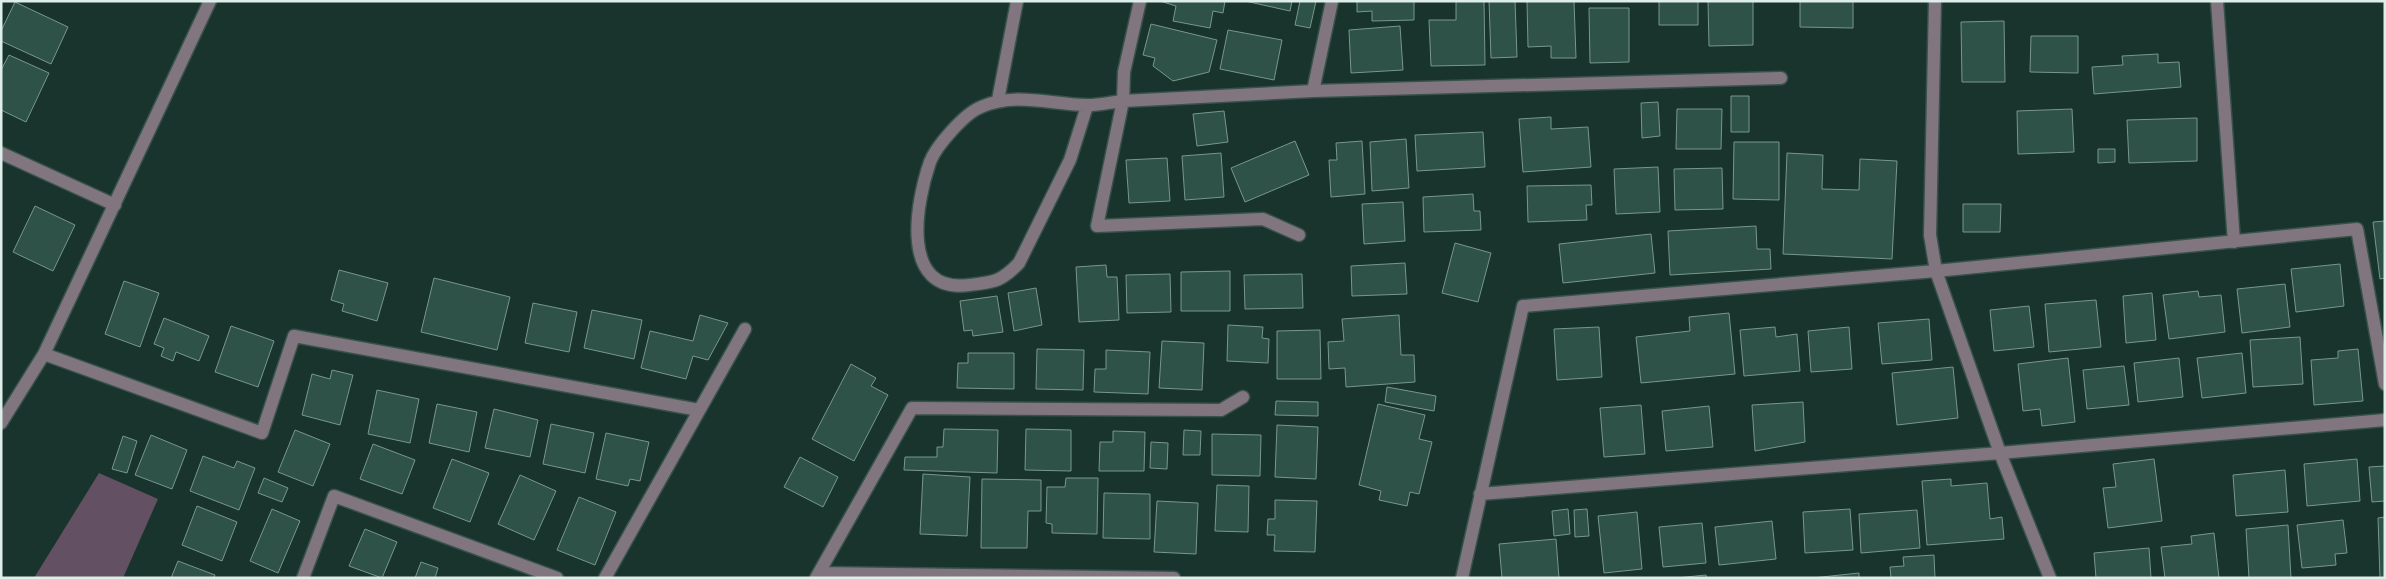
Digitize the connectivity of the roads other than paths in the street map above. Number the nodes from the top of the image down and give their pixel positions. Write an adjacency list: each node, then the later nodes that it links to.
1 (210, 1): 13 (street)
2 (1016, 1): 9 (street)
3 (1140, 1): 10 (street)
4 (1332, 1): 8 (street)
5 (1935, 1): 16 (street)
6 (2217, 1): 15 (street)
7 (1781, 78): 8 (street)
8 (1313, 91): 10 (street)
9 (998, 100): 11 (street); 11 (street)
10 (1123, 101): 11 (street); 14 (street)
11 (1087, 106)
12 (1, 153): 13 (street)
13 (115, 205): 18 (street)
14 (1299, 235)
15 (2234, 242): 16 (street); 19 (street)
16 (1936, 271): 24 (street); 25 (street)
17 (745, 328): 21 (street)
18 (44, 354): 21 (street); 23 (street)
19 (2385, 384)
20 (1243, 397): 26 (street)
21 (699, 410): 30 (street)
22 (2385, 420): 24 (street)
23 (1, 423)
24 (2000, 453): 25 (street); 33 (street)
25 (1480, 494): 32 (street)
26 (818, 575): 27 (street)
27 (975, 576): 31 (street)
28 (303, 578): 29 (street)
29 (557, 578)
30 (604, 578)
31 (1174, 578)
32 (1462, 578)
33 (2050, 578)

